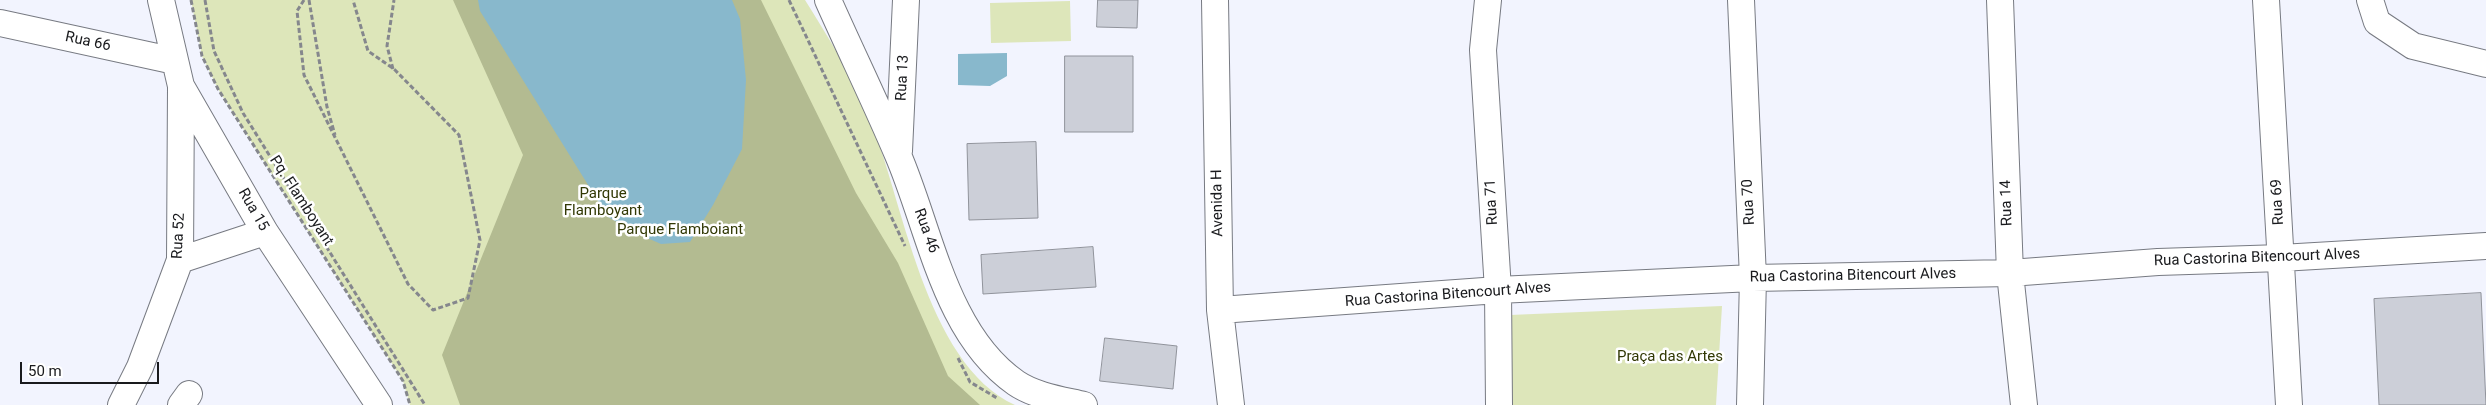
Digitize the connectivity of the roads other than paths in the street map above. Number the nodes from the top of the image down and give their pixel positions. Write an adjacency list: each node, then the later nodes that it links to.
1 (161, 0): 11 (street, Rua 15)
2 (828, 0): 14 (street, Rua 46)
3 (906, 0): 14 (street, Rua 13)
4 (1215, 0): 22 (street, Avenida H)
5 (1488, 0): 21 (street, Rua 71)
6 (1741, 0): 20 (street, Rua 70)
7 (2000, 0): 19 (street, Rua 14)
8 (2266, 0): 17 (street, Rua 69)
9 (2370, 0): 12 (street)
10 (0, 23): 11 (street, Rua 66)
11 (175, 61): 13 (street, Rua 15)
12 (2486, 64)
13 (181, 86): 15 (street, Rua 15); 18 (street, Rua 52)
14 (899, 156): 25 (street, Rua 46)
15 (265, 232): 18 (street); 24 (street, Rua 15)
16 (2486, 246): 17 (street, Rua Castorina Bitencourt Alves)
17 (2281, 258): 19 (street, Rua Castorina Bitencourt Alves); 30 (street, Rua 69)
18 (180, 260): 23 (street, Rua 52)
19 (2010, 273): 20 (street, Rua Castorina Bitencourt Alves); 29 (street, Rua 14)
20 (1753, 278): 21 (street, Rua Castorina Bitencourt Alves); 28 (street, Rua 70)
21 (1498, 290): 22 (street, Rua Castorina Bitencourt Alves); 27 (street, Rua 71)
22 (1220, 310): 26 (street, Avenida H)
23 (121, 405)
24 (379, 405)
25 (1084, 405)
26 (1231, 405)
27 (1499, 405)
28 (1750, 405)
29 (2024, 405)
30 (2289, 405)

